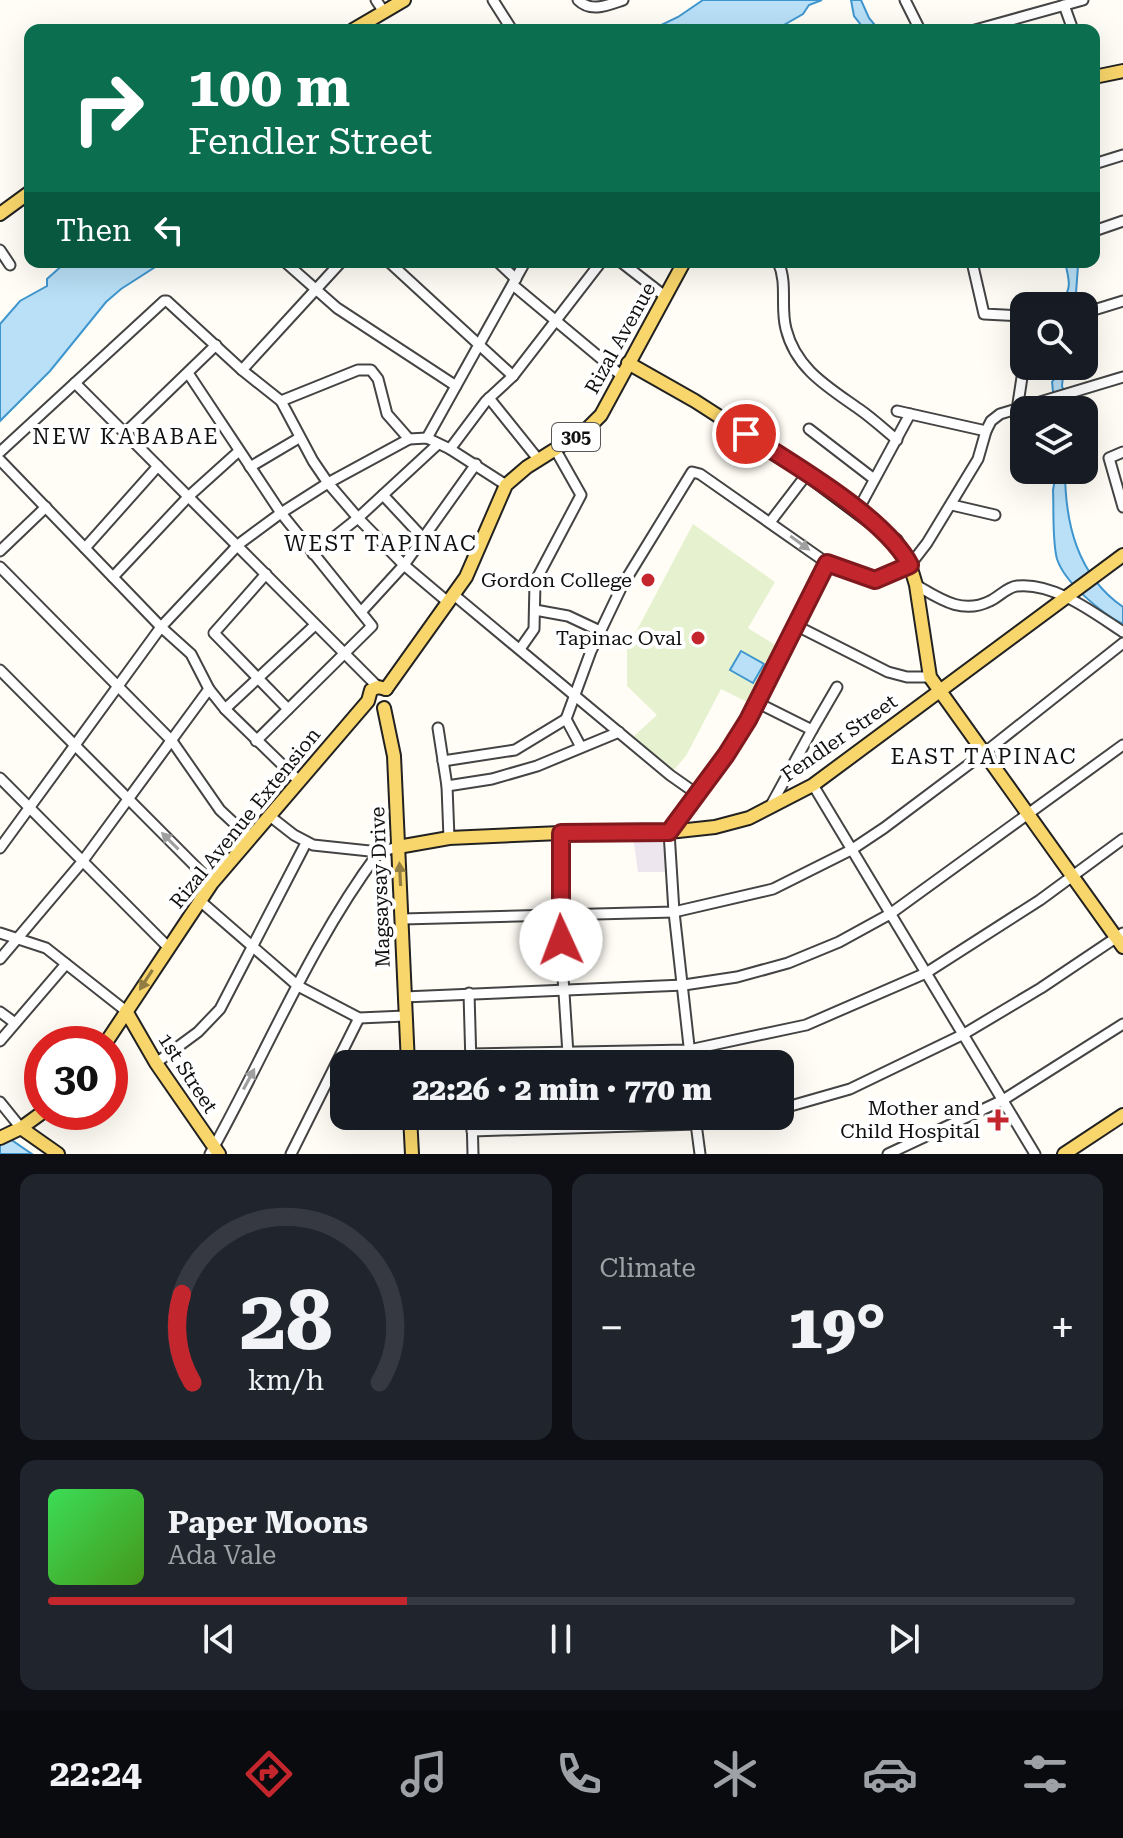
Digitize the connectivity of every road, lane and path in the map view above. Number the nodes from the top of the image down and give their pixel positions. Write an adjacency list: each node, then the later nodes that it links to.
1 (376, 0): 9 (street)
2 (404, 0): 9 (main road)
3 (493, 0): 11 (street)
4 (623, 0): 7 (street)
5 (905, 0): 12 (street)
6 (1083, 0): 8 (street)
7 (580, 2)
8 (1064, 5): 13 (street); 14 (street)
9 (384, 12): 10 (main road)
10 (363, 24)
11 (508, 24)
12 (916, 24)
13 (996, 24)
14 (1071, 24)
15 (1123, 71): 16 (main road)
16 (1100, 76)
17 (1123, 155): 18 (street)
18 (1100, 162)
19 (24, 196): 20 (main road)
20 (0, 214)
21 (1123, 221): 22 (street)
22 (1100, 229)
23 (0, 250): 24 (street)
24 (10, 265)
25 (291, 268): 36 (street)
26 (335, 268): 36 (street)
27 (396, 268): 42 (street)
28 (503, 268): 35 (street)
29 (522, 268): 35 (street)
30 (596, 268): 41 (street)
31 (629, 268): 37 (street)
32 (681, 268): 37 (main road, Rizal Avenue / 305)
33 (780, 268): 64 (street)
34 (973, 268): 40 (street)
35 (515, 282): 41 (street); 42 (street)
36 (315, 290): 45 (street); 51 (street)
37 (666, 297): 44 (main road, Rizal Avenue / 305)
38 (1123, 301): 39 (street)
39 (1098, 309)
40 (1010, 315)
41 (555, 321): 47 (street); 48 (street)
42 (480, 343): 47 (street); 51 (street)
43 (216, 345): 45 (street); 46 (street); 50 (street)
44 (628, 363): 48 (main road, Rizal Avenue / 305); 76 (main road)
45 (242, 370): 54 (street)
46 (188, 373): 60 (street); 68 (street)
47 (513, 376): 53 (street)
48 (622, 376): 67 (main road, Rizal Avenue / 305)
49 (1123, 377): 52 (street)
50 (75, 383): 60 (street); 69 (street)
51 (456, 386): 62 (street)
52 (1062, 396)
53 (489, 398): 66 (street); 71 (street)
54 (281, 401): 61 (street); 63 (street)
55 (897, 411): 57 (street)
56 (1010, 412): 59 (street)
57 (910, 414): 59 (street); 64 (street)
58 (809, 429): 77 (street)
59 (986, 431): 82 (street)
60 (125, 433): 74 (street)
61 (299, 438): 75 (street); 78 (street)
62 (427, 438): 63 (street); 65 (street)
63 (409, 439): 78 (street)
64 (897, 440): 77 (street)
65 (438, 444): 66 (street); 80 (street)
66 (450, 449): 73 (street)
67 (555, 449): 71 (main road, Rizal Avenue / 305); 105 (street)
68 (239, 451): 75 (street); 81 (street)
69 (0, 452)
70 (1123, 452): 84 (street)
71 (538, 459): 79 (main road, Rizal Avenue / 305)
72 (0, 460): 83 (street)
73 (476, 464): 79 (street); 90 (street)
74 (158, 466): 81 (street); 92 (street)
75 (250, 467): 86 (street)
76 (807, 474): 85 (main road); 89 (street)
77 (874, 479): 85 (street)
78 (328, 483): 86 (street); 88 (street)
79 (506, 485): 104 (main road, Rizal Avenue / 305)
80 (383, 495): 88 (street); 90 (street)
81 (188, 497): 91 (street); 101 (street)
82 (952, 505): 87 (street); 98 (street)
83 (46, 507): 92 (street); 93 (street)
84 (1123, 507)
85 (858, 510): 98 (main road)
86 (281, 513): 91 (street); 94 (street)
87 (995, 515)
88 (358, 518): 94 (street); 97 (street)
89 (771, 521): 96 (street, one-way to 96); 110 (street)
90 (424, 539): 97 (street)
91 (239, 544): 100 (street); 109 (street)
92 (85, 548): 101 (street)
93 (0, 551)
94 (313, 554): 106 (street)
95 (1123, 555): 103 (main road, Fendler Street)
96 (827, 563): 98 (street); 108 (street)
97 (404, 565): 104 (street); 106 (street)
98 (910, 565): 102 (main road)
99 (0, 567): 118 (street)
100 (266, 574): 107 (street); 117 (street)
101 (113, 577): 109 (street)
102 (916, 585): 103 (street); 116 (main road)
103 (1068, 594): 111 (street); 122 (main road, Fendler Street)
104 (452, 599): 113 (street); 120 (main road, Rizal Avenue / 305)
105 (535, 610): 110 (street); 113 (street)
106 (361, 612): 114 (street)
107 (315, 625): 114 (street); 117 (street)
108 (797, 626): 116 (street); 125 (street)
109 (161, 627): 118 (street); 121 (street)
110 (600, 631): 123 (street)
111 (1123, 632)
112 (1123, 643): 138 (street)
113 (520, 649): 123 (street)
114 (343, 655): 120 (street); 128 (street)
115 (0, 670): 135 (street)
116 (930, 677): 122 (main road)
117 (258, 679): 127 (street); 128 (street)
118 (117, 686): 133 (street); 135 (street)
119 (837, 687): 131 (street)
120 (382, 688): 124 (main road, 305); 126 (main road)
121 (209, 689): 127 (street); 133 (street)
122 (939, 691): 138 (main road); 142 (main road, Fendler Street)
123 (574, 694): 129 (street); 132 (street)
124 (368, 701): 126 (main road); 141 (main road, Rizal Avenue Extension)
125 (758, 703): 131 (street); 144 (street)
126 (384, 708): 156 (main road, Magsaysay Drive)
127 (225, 709): 134 (street)
128 (288, 709): 134 (street)
129 (566, 719): 137 (street); 139 (street)
130 (438, 728): 139 (street)
131 (812, 730): 147 (street)
132 (619, 732): 137 (street); 144 (street)
133 (172, 741): 145 (street); 153 (street)
134 (256, 741): 141 (street)
135 (75, 745): 145 (street); 146 (street)
136 (1123, 745): 148 (street)
137 (581, 747): 143 (street)
138 (984, 753): 148 (main road); 158 (street)
139 (443, 761): 143 (street)
140 (0, 778): 146 (street)
141 (300, 782): 149 (main road, Rizal Avenue Extension)
142 (813, 785): 147 (main road, Fendler Street); 158 (street)
143 (447, 786): 152 (street)
144 (697, 794): 150 (street)
145 (129, 800): 160 (street); 162 (street, one-way to 145)
146 (30, 808): 157 (street); 160 (street)
147 (769, 809): 150 (main road, Fendler Street)
148 (1028, 815): 161 (main road); 165 (street)
149 (271, 817): 153 (main road, Rizal Avenue Extension); 155 (street, Fendler Street)
150 (669, 832): 151 (main road, Fendler Street); 164 (street)
151 (561, 833): 152 (main road, Fendler Street); 166 (street)
152 (449, 838): 156 (main road, Fendler Street)
153 (251, 839): 162 (main road, Rizal Avenue Extension)
154 (1123, 839): 161 (street)
155 (306, 843): 159 (street, Fendler Street); 171 (street)
156 (398, 847): 159 (street, Fendler Street); 167 (main road, Magsaysay Drive, one-way to 156)
157 (0, 848)
158 (851, 850): 164 (street); 165 (street)
159 (379, 852): 177 (street)
160 (82, 862): 169 (street); 172 (street)
161 (1072, 876): 170 (main road); 175 (street)
162 (212, 883): 163 (main road, Rizal Avenue Extension)
163 (199, 900): 171 (street); 172 (main road, Rizal Avenue Extension)
164 (674, 912): 166 (street); 176 (street)
165 (890, 914): 175 (street); 176 (street)
166 (559, 916): 167 (street); 178 (street)
167 (402, 919): 180 (main road, Magsaysay Drive)
168 (0, 933): 169 (street)
169 (17, 937): 173 (street); 174 (street)
170 (1121, 939): 188 (street)
171 (251, 946): 177 (street); 194 (street)
172 (168, 947): 181 (main road, Rizal Avenue Extension, one-way to 181)
173 (0, 959)
174 (66, 964): 181 (street); 185 (street)
175 (926, 973): 188 (street); 193 (street)
176 (684, 985): 178 (street); 193 (street)
177 (298, 986): 184 (street); 204 (street, one-way to 177)
178 (565, 988): 179 (street); 192 (street)
179 (469, 993): 180 (street); 191 (street)
180 (404, 997): 183 (main road, Magsaysay Drive)
181 (126, 1011): 187 (main road, Rizal Avenue Extension); 194 (main road, 1st Street)
182 (0, 1012): 185 (street)
183 (405, 1016): 184 (street); 190 (main road, Magsaysay Drive)
184 (359, 1018): 206 (street)
185 (15, 1023): 189 (street)
186 (1123, 1024): 195 (street)
187 (116, 1026)
188 (964, 1034): 195 (street); 197 (street)
189 (0, 1041)
190 (407, 1050)
191 (470, 1050)
192 (568, 1050)
193 (689, 1050)
194 (156, 1063): 204 (main road, 1st Street)
195 (1003, 1100): 210 (street); 211 (street)
196 (0, 1102): 203 (street)
197 (794, 1105)
198 (1123, 1115): 212 (main road)
199 (411, 1130): 207 (main road)
200 (492, 1130): 202 (street)
201 (697, 1130): 209 (street)
202 (472, 1131): 208 (street)
203 (10, 1133): 205 (main road)
204 (214, 1152)
205 (58, 1154)
206 (291, 1154)
207 (412, 1154)
208 (473, 1154)
209 (700, 1154)
210 (888, 1154)
211 (1035, 1154)
212 (1064, 1154)

